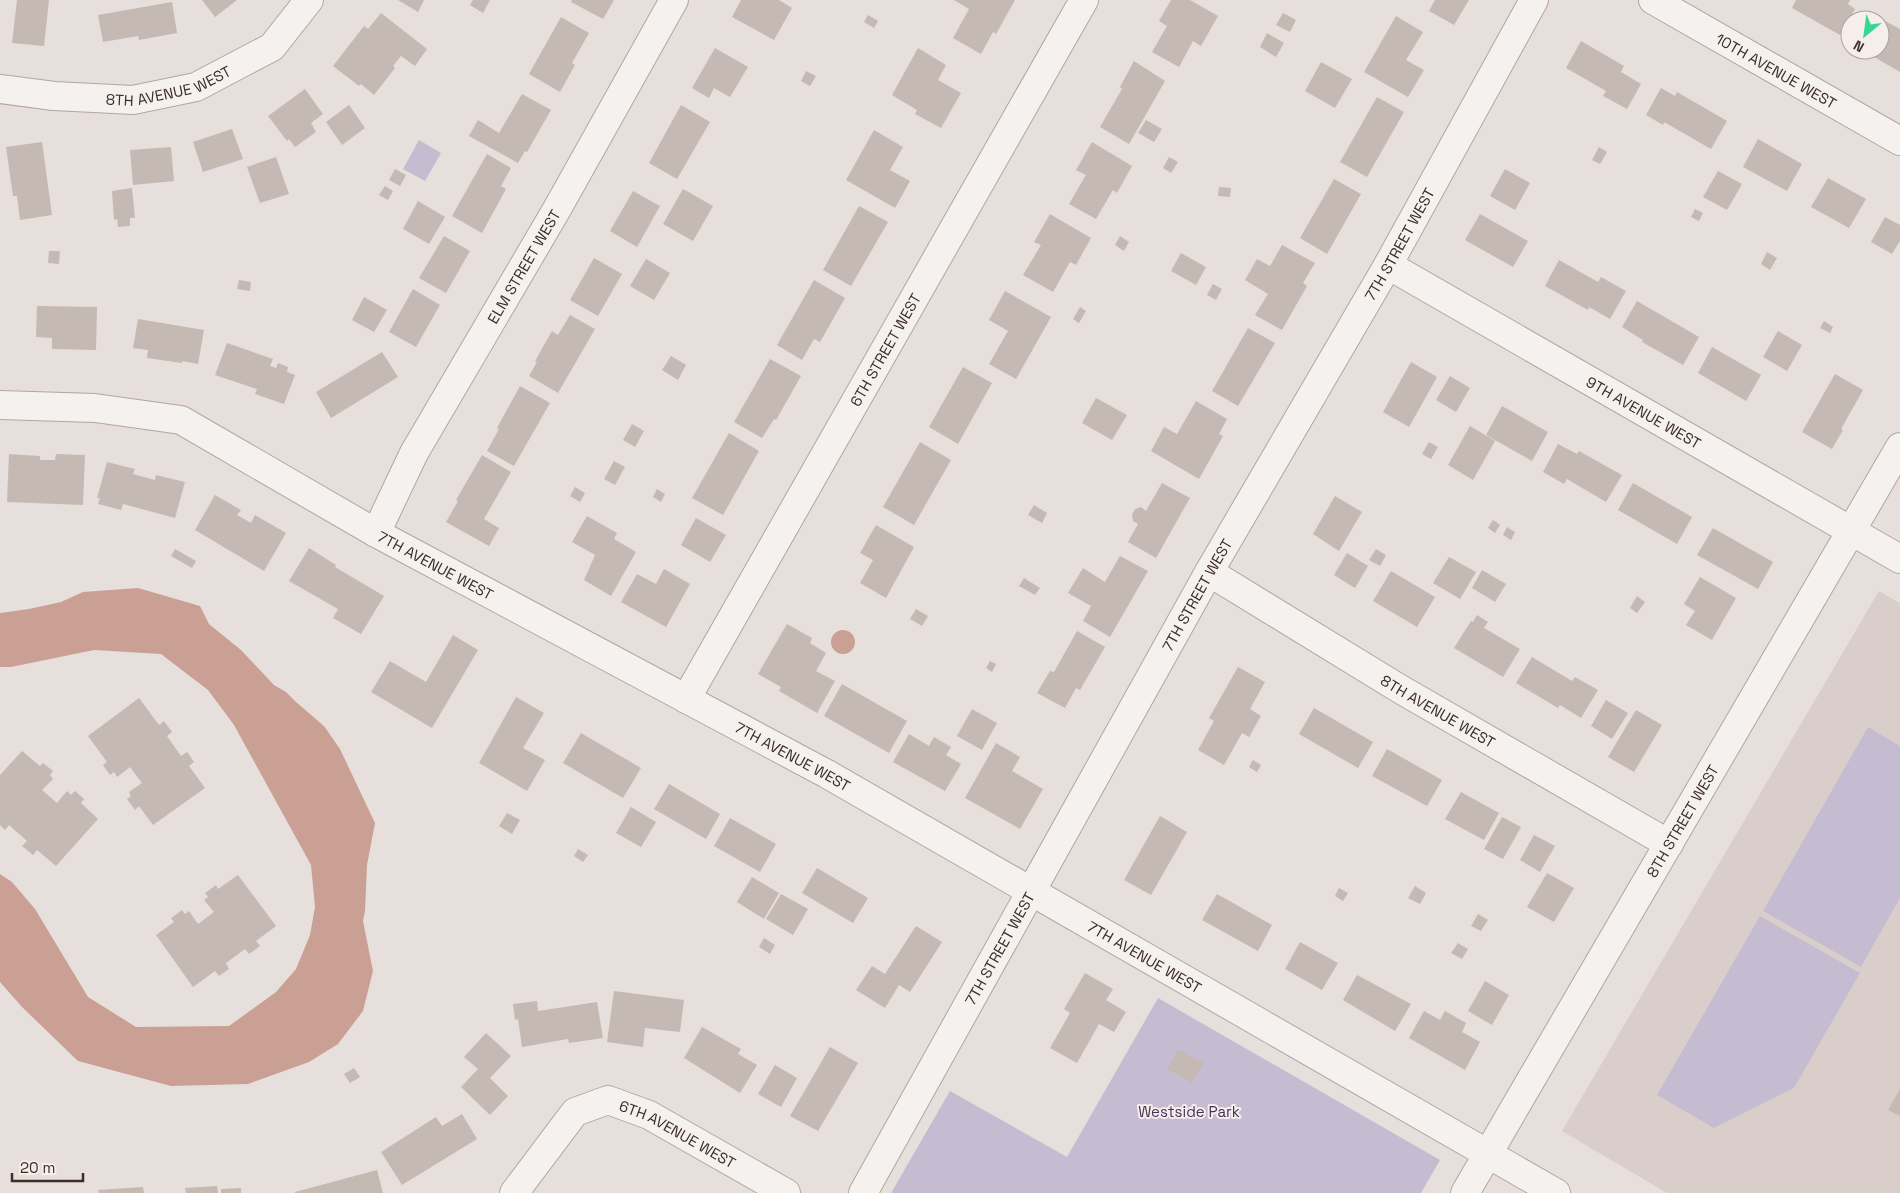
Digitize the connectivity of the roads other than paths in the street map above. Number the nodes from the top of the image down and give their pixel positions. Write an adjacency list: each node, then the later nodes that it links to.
1 (308, 0): 6 (street, 8TH AVENUE WEST)
2 (674, 0): 12 (street, ELM STREET WEST)
3 (1084, 0): 15 (street, 6TH STREET WEST)
4 (1534, 0): 8 (street, 7TH STREET WEST)
5 (1653, 0): 7 (street, 10TH AVENUE WEST)
6 (0, 89)
7 (1900, 142)
8 (1388, 265): 11 (street, 9TH AVENUE WEST); 14 (street, 7TH STREET WEST)
9 (0, 405): 12 (street, 7TH AVENUE WEST)
10 (1900, 447): 11 (street, 8TH STREET WEST)
11 (1851, 531): 13 (street, 9TH AVENUE WEST); 16 (street, 8TH STREET WEST)
12 (376, 533): 15 (street, 7TH AVENUE WEST)
13 (1900, 559)
14 (1209, 572): 16 (street, 8TH AVENUE WEST); 17 (street, 7TH STREET WEST)
15 (686, 699): 17 (street, 7TH AVENUE WEST)
16 (1669, 844): 18 (street, 8TH STREET WEST)
17 (1032, 890): 18 (street, 7TH AVENUE WEST); 21 (street, 7TH STREET WEST)
18 (1488, 1153): 22 (street, 8TH STREET WEST); 23 (street, 7TH AVENUE WEST)
19 (514, 1193): 20 (street, 6TH AVENUE WEST)
20 (786, 1193)
21 (863, 1193)
22 (1465, 1193)
23 (1556, 1193)

